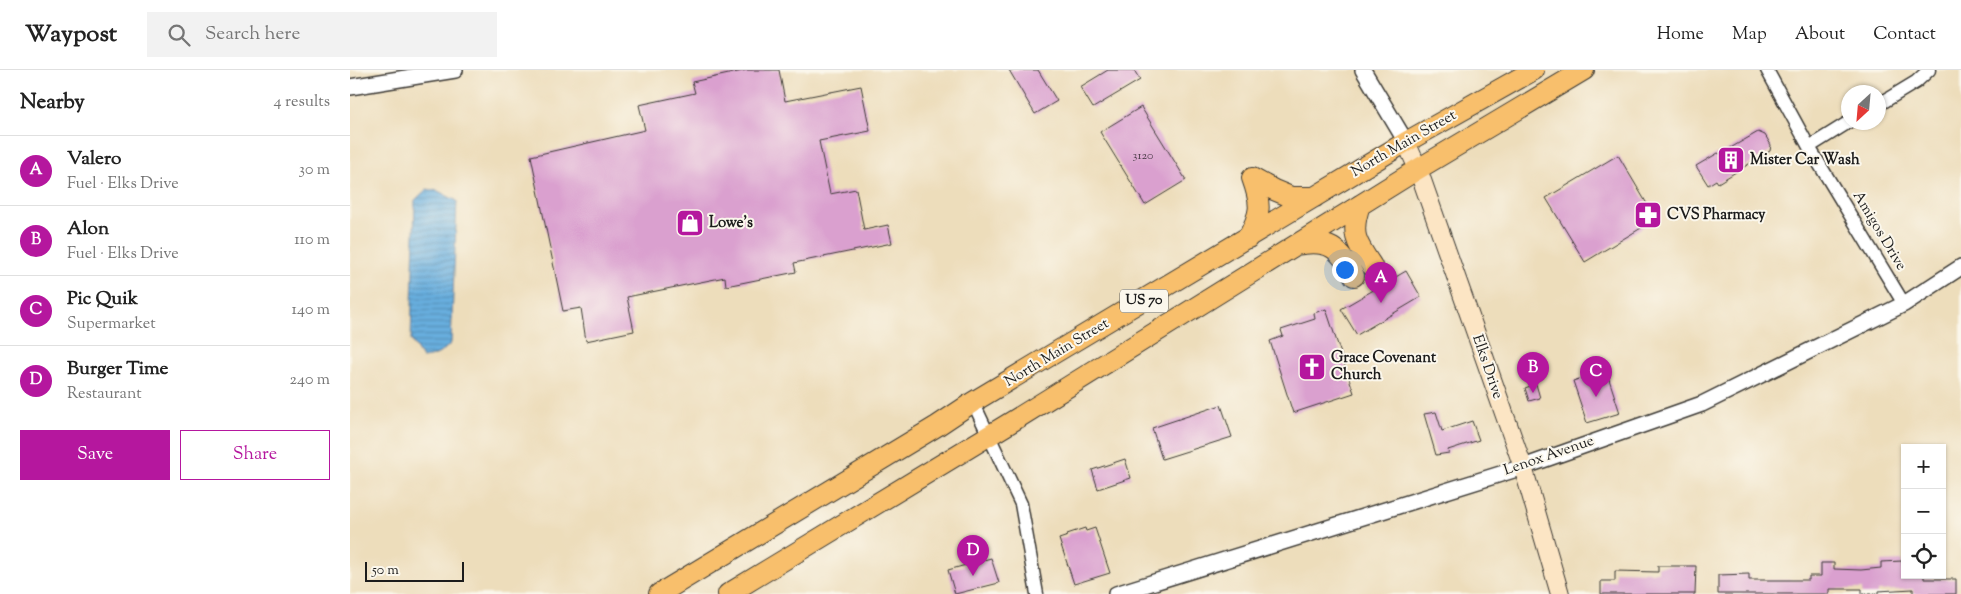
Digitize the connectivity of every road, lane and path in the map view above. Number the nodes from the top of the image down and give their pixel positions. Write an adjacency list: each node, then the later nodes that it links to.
1 (455, 70): 7 (street)
2 (1363, 70): 10 (street)
3 (1534, 70): 10 (main road, North Main Street / US 70)
4 (1584, 70): 12 (main road, North Main Street / US 70)
5 (1767, 70): 11 (street, Amigos Drive)
6 (1929, 70): 8 (street)
7 (350, 86)
8 (1886, 100)
9 (1841, 127): 11 (street)
10 (1406, 142): 12 (main road, Elks Drive); 13 (main road, North Main Street / US 70)
11 (1809, 147): 20 (street, Amigos Drive)
12 (1418, 169): 14 (main road, North Main Street / US 70); 23 (main road, Elks Drive)
13 (1315, 197): 15 (main road, North Main Street / US 70); 15 (main road)
14 (1360, 205): 16 (main road, North Main Street / US 70); 17 (main road)
15 (1248, 238): 21 (main road, North Main Street / US 70)
16 (1294, 246): 19 (main road); 22 (main road, North Main Street / US 70)
17 (1372, 266)
18 (1961, 267): 20 (street, Lenox Avenue)
19 (1354, 276)
20 (1904, 304): 23 (street, Lenox Avenue)
21 (973, 402): 22 (street); 24 (main road, North Main Street / US 70)
22 (988, 437): 25 (main road, North Main Street / US 70); 26 (street)
23 (1522, 466): 27 (street, Lenox Avenue); 28 (main road, Elks Drive)
24 (659, 594)
25 (728, 594)
26 (1037, 594)
27 (1116, 594)
28 (1560, 594)

